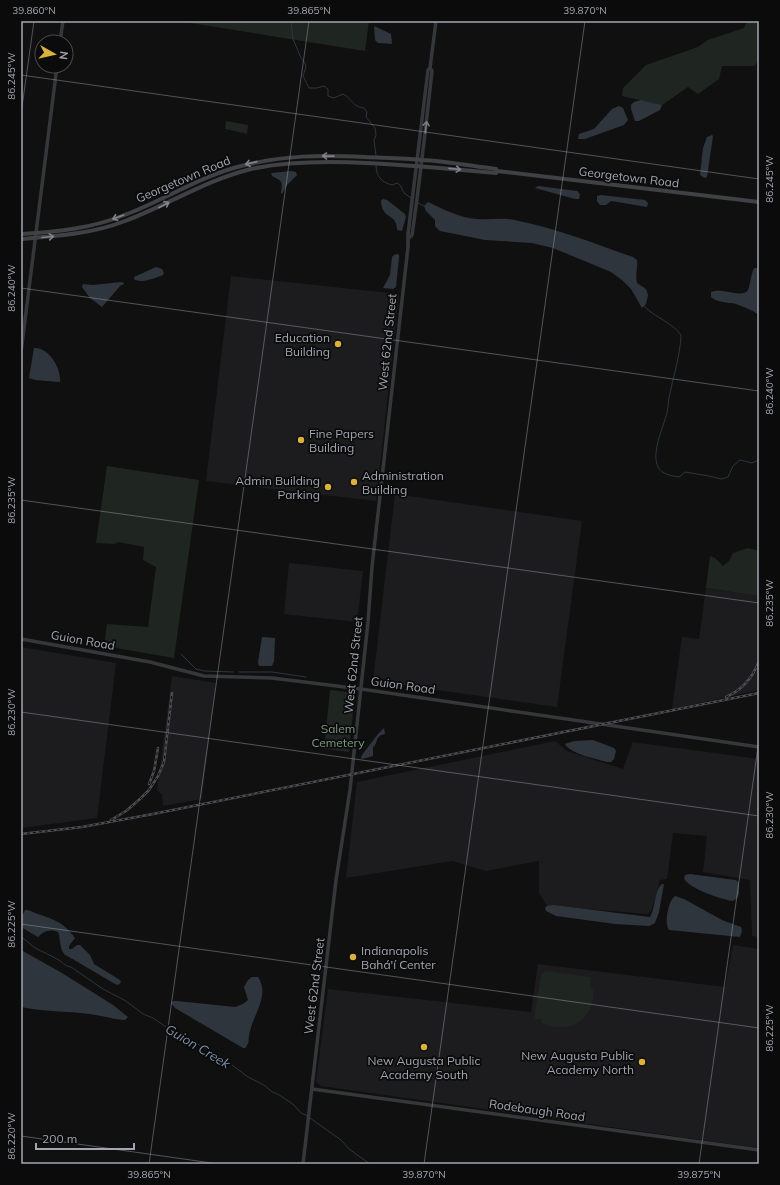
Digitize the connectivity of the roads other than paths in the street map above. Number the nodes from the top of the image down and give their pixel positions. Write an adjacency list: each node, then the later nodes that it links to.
1 (62, 21): 3 (street)
2 (436, 21): 5 (street, West 62nd Street)
3 (61, 34)
4 (56, 74): 10 (street)
5 (420, 160): 6 (street, West 62nd Street); 7 (main road, Georgetown Road); 10 (main road, Georgetown Road, one-way to 10)
6 (419, 165): 7 (main road, Georgetown Road, one-way to 7); 8 (street, West 62nd Street); 12 (main road, Georgetown Road, one-way to 6)
7 (497, 171): 9 (main road, Georgetown Road)
8 (415, 192): 13 (street, West 62nd Street); 13 (street, West 62nd Street)
9 (759, 202)
10 (36, 233): 11 (main road, Georgetown Road); 12 (street)
11 (21, 234)
12 (35, 238): 14 (main road, Georgetown Road); 15 (street)
13 (409, 238): 17 (street, West 62nd Street)
14 (21, 239)
15 (21, 352)
16 (21, 639): 17 (street, Guion Road)
17 (361, 689): 18 (street, Guion Road); 19 (street, West 62nd Street)
18 (759, 747)
19 (312, 1089): 20 (street, Rodebaugh Road); 21 (street, West 62nd Street)
20 (759, 1150)
21 (303, 1164)

